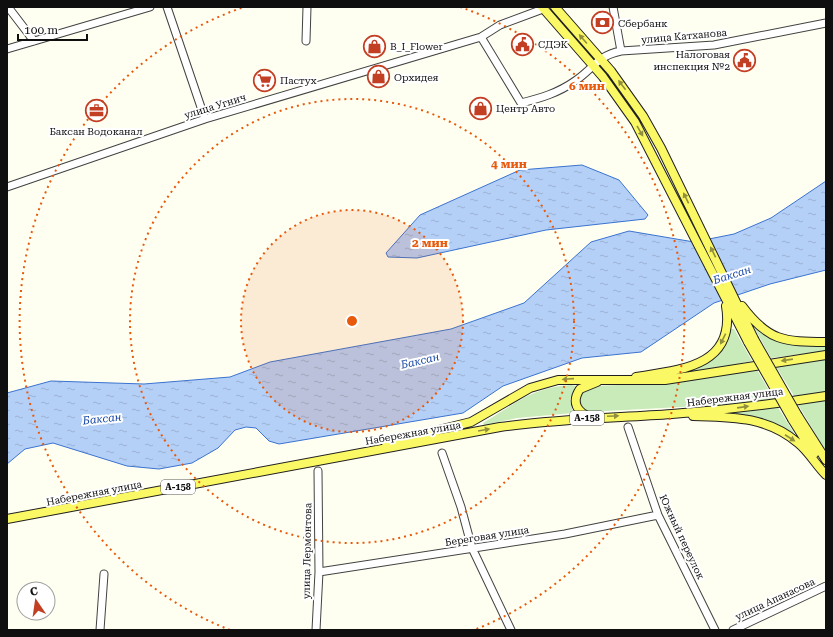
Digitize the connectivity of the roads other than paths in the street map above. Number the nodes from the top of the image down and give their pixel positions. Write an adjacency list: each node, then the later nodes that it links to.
1 (8, 7): 11 (street)
2 (150, 7): 11 (street)
3 (167, 7): 16 (street)
4 (307, 7): 10 (street)
5 (555, 7): 14 (main road, one-way to 5)
6 (613, 7): 13 (street)
7 (542, 8): 9 (street, улица Угнич); 15 (main road)
8 (826, 23): 13 (street, улица Катханова)
9 (482, 36): 15 (street, улица Катханова); 16 (street, улица Угнич)
10 (306, 40)
11 (34, 41): 12 (street)
12 (7, 49)
13 (621, 51): 14 (street, улица Катханова)
14 (600, 59): 15 (street, улица Катханова); 18 (main road, one-way to 14)
15 (593, 65): 19 (main road, one-way to 19)
16 (205, 119): 17 (street, улица Угнич)
17 (7, 187)
18 (735, 297): 20 (main road); 21 (main road)
19 (725, 301): 20 (main road); 24 (main road, one-way to 24)
20 (751, 341): 28 (main road, bridge)
21 (826, 342)
22 (826, 355): 24 (main road, А-158, one-way to 24)
23 (607, 379): 24 (main road, А-158); 27 (main road); 31 (main road, А-158, one-way to 31)
24 (621, 380)
25 (826, 396): 26 (main road, Набережная улица / А-158, one-way to 25)
26 (672, 414): 27 (main road, Набережная улица / А-158, one-way to 26); 34 (main road, one-way to 34)
27 (593, 418): 31 (main road, Набережная улица / А-158, one-way to 27)
28 (795, 418): 32 (main road); 34 (main road)
29 (628, 427): 35 (street, Южный переулок)
30 (442, 453): 37 (street)
31 (350, 455): 36 (main road, Набережная улица / А-158)
32 (826, 460)
33 (318, 471): 38 (street, улица Лермонтова)
34 (826, 474)
35 (658, 515): 37 (street, Береговая улица); 44 (street, Южный переулок)
36 (7, 519)
37 (472, 548): 38 (street, Береговая улица); 43 (street)
38 (319, 572): 42 (street, улица Лермонтова)
39 (104, 574): 41 (street)
40 (826, 586): 45 (street, улица Апанасова)
41 (100, 630)
42 (316, 630)
43 (511, 630)
44 (715, 630)
45 (733, 630)

